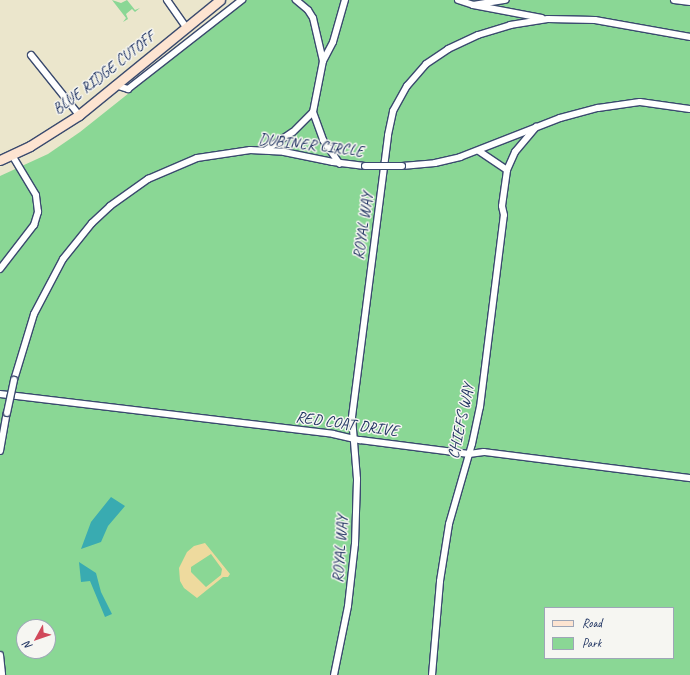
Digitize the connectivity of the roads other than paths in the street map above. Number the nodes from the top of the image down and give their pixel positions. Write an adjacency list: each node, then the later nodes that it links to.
1 (167, 0): 12 (street)
2 (220, 0): 12 (main road, BLUE RIDGE CUTOFF)
3 (242, 0): 16 (street)
4 (296, 0): 15 (street)
5 (458, 0): 10 (street)
6 (506, 0): 10 (street)
7 (674, 0): 9 (street)
8 (344, 1): 15 (street)
9 (690, 2)
10 (473, 5): 11 (street)
11 (548, 19): 13 (street, ROYAL WAY); 29 (street, ROYAL WAY)
12 (186, 27): 16 (main road, BLUE RIDGE CUTOFF)
13 (690, 37)
14 (31, 56): 19 (street)
15 (323, 61): 18 (street)
16 (115, 85): 19 (main road, BLUE RIDGE CUTOFF)
17 (690, 109): 20 (street, DUBINER CIRCLE)
18 (313, 112): 21 (street); 25 (street)
19 (79, 115): 23 (main road, BLUE RIDGE CUTOFF)
20 (537, 126): 22 (street, DUBINER CIRCLE); 26 (street, CHIEFS WAY)
21 (266, 150): 25 (street, DUBINER CIRCLE); 30 (street, DUBINER CIRCLE, bridge)
22 (479, 151): 25 (street, DUBINER CIRCLE, bridge); 26 (street)
23 (12, 155): 24 (main road, BLUE RIDGE CUTOFF); 27 (street)
24 (0, 160)
25 (340, 164)
26 (506, 170): 31 (street, CHIEFS WAY)
27 (0, 269)
28 (0, 394): 29 (street, RED COAT DRIVE)
29 (355, 438): 31 (street, RED COAT DRIVE); 35 (street, ROYAL WAY)
30 (0, 451)
31 (469, 454): 32 (street, RED COAT DRIVE); 36 (street, CHIEFS WAY)
32 (690, 478)
33 (0, 655): 34 (street)
34 (2, 675)
35 (334, 675)
36 (432, 675)

